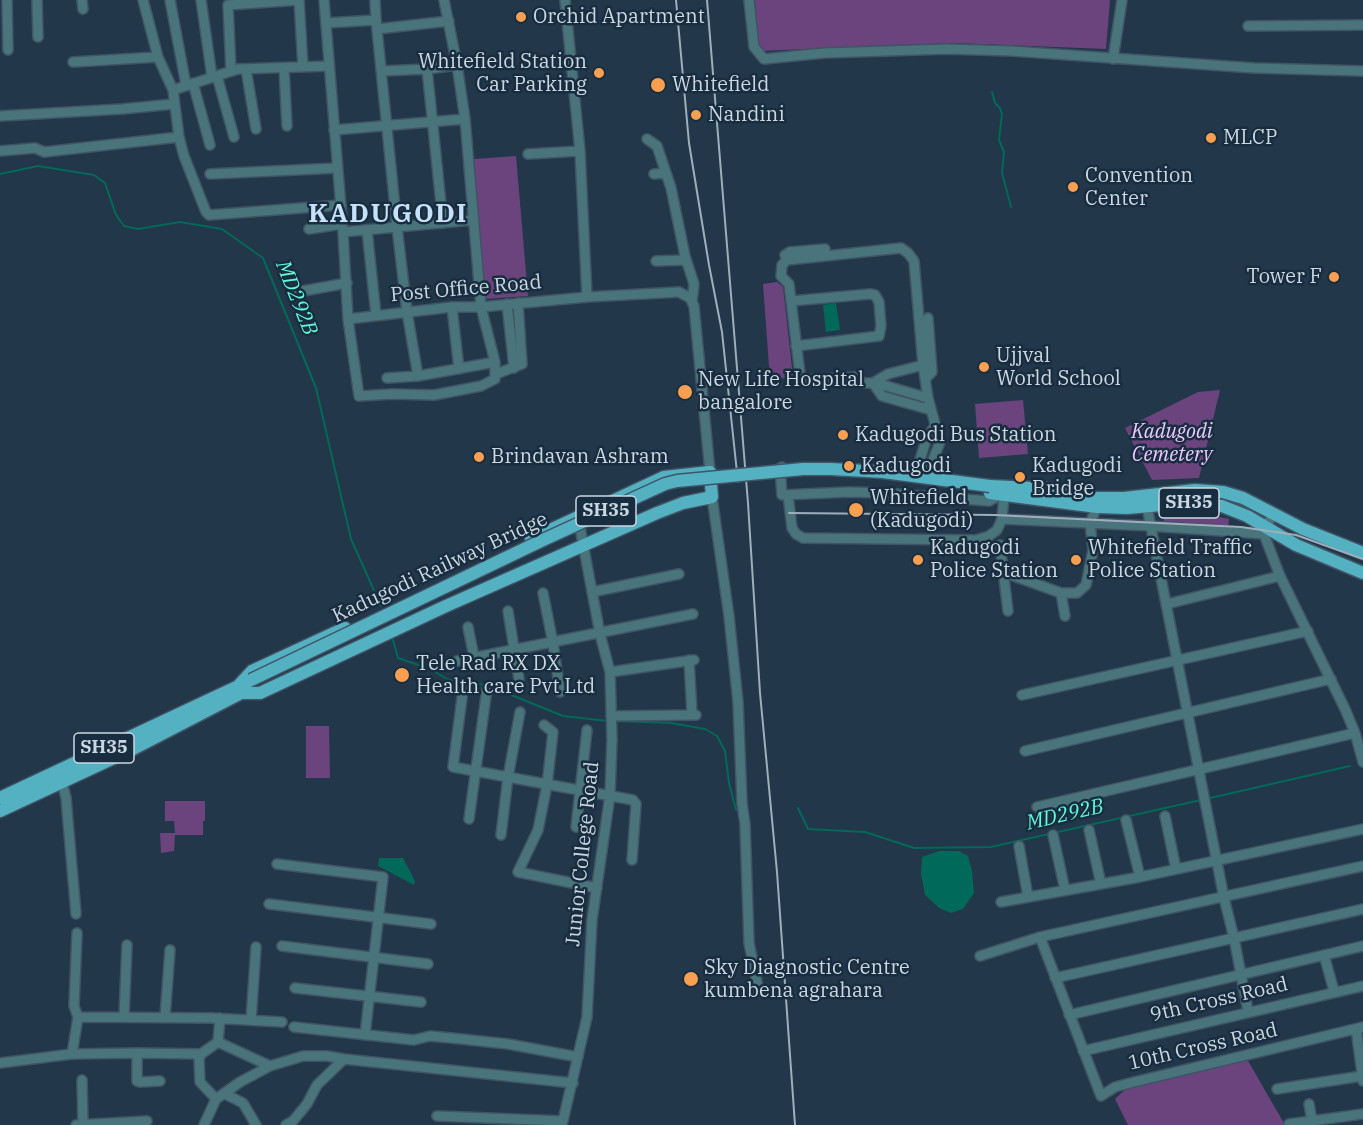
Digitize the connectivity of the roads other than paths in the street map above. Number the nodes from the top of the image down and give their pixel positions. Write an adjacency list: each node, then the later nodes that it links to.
1 (8, 0): 21 (street)
2 (37, 0): 20 (street)
3 (143, 0): 22 (street)
4 (171, 0): 35 (street)
5 (201, 0): 34 (street)
6 (299, 0): 14 (street); 27 (street)
7 (324, 0): 16 (street)
8 (375, 0): 17 (street)
9 (444, 0): 15 (street)
10 (565, 0): 50 (street)
11 (749, 0): 23 (street)
12 (1122, 0): 23 (street)
13 (242, 2): 14 (street); 31 (street)
14 (254, 2)
15 (449, 21): 17 (street); 25 (street)
16 (326, 23): 17 (street); 26 (street)
17 (377, 25): 32 (street)
18 (1363, 25): 19 (street)
19 (1248, 26)
20 (38, 37)
21 (8, 50)
22 (158, 57): 24 (street); 36 (street)
23 (1113, 59): 33 (street)
24 (73, 62)
25 (457, 65): 30 (street); 39 (street)
26 (329, 66): 27 (street); 44 (street)
27 (303, 67): 28 (street)
28 (284, 68): 29 (street); 42 (street)
29 (246, 69): 31 (street); 43 (street)
30 (427, 69): 32 (street); 40 (street)
31 (231, 71): 34 (street)
32 (382, 71): 41 (street)
33 (1363, 71)
34 (215, 76): 35 (street); 46 (street)
35 (190, 84): 36 (street); 48 (street)
36 (172, 90): 37 (street)
37 (174, 104): 38 (street); 45 (street)
38 (0, 116)
39 (465, 119): 40 (street); 57 (street)
40 (433, 122): 41 (street); 58 (street)
41 (388, 125): 44 (street); 59 (street)
42 (287, 126)
43 (256, 129)
44 (334, 130): 52 (street)
45 (179, 137): 49 (street); 56 (street)
46 (234, 137)
47 (647, 139): 53 (street)
48 (210, 145)
49 (0, 151)
50 (580, 151): 51 (street); 69 (street)
51 (528, 154)
52 (337, 168): 54 (street); 56 (street)
53 (666, 173): 55 (street); 64 (street)
54 (210, 174)
55 (654, 174)
56 (341, 205): 60 (street)
57 (473, 220): 58 (street); 75 (street)
58 (442, 223): 59 (street)
59 (397, 227): 62 (street); 76 (street)
60 (343, 228): 61 (street); 62 (street); 67 (street)
61 (309, 229)
62 (367, 230): 77 (street)
63 (825, 249): 65 (street)
64 (686, 260): 66 (street); 70 (street)
65 (787, 260): 71 (street); 82 (street)
66 (656, 261)
67 (346, 283): 68 (street); 79 (street)
68 (292, 293)
69 (587, 297): 70 (street, Post Office Road); 72 (street, Post Office Road)
70 (692, 302): 94 (street)
71 (791, 302): 80 (street); 80 (street)
72 (518, 303): 73 (street, Post Office Road); 83 (street)
73 (507, 304): 75 (street, Post Office Road); 83 (street)
74 (452, 307): 75 (street, Post Office Road); 76 (street, Post Office Road); 84 (street)
75 (481, 307): 81 (street)
76 (407, 312): 77 (street, Post Office Road); 86 (street)
77 (376, 315): 79 (street, Post Office Road)
78 (928, 318): 88 (street)
79 (348, 319): 85 (street)
80 (796, 346): 89 (street)
81 (495, 362): 84 (street); 85 (street)
82 (923, 365): 88 (street); 89 (street)
83 (514, 368): 85 (street)
84 (459, 369): 86 (street)
85 (496, 374)
86 (418, 376): 87 (street)
87 (387, 378)
88 (925, 379): 91 (street)
89 (873, 383): 92 (street)
90 (883, 386): 91 (street)
91 (928, 398): 92 (street)
92 (931, 410): 93 (street)
93 (935, 426): 95 (street); 96 (street)
94 (710, 472): 99 (main road); 103 (main road)
95 (916, 473): 96 (street); 98 (street)
96 (927, 475): 97 (street)
97 (997, 492): 98 (street); 100 (main road, SH35); 101 (main road, SH35); 104 (street); 134 (main road, Kadugodi Railway Bridge / SH35, bridge)
98 (788, 495): 104 (street)
99 (711, 497): 109 (main road); 200 (street)
100 (1146, 502): 101 (main road, SH35); 102 (main road, SH35); 106 (street); 107 (main road, SH35)
101 (1097, 507): 105 (street)
102 (1274, 515): 107 (street); 110 (main road, SH35)
103 (578, 516): 109 (street, Junior College Road); 134 (main road)
104 (1002, 519): 105 (street)
105 (1090, 523): 106 (street); 117 (street)
106 (1151, 525): 107 (street); 118 (street)
107 (1264, 530): 112 (main road, SH35); 114 (street)
108 (1000, 545): 111 (street)
109 (584, 546): 115 (street, Junior College Road); 134 (main road)
110 (1363, 552)
111 (1003, 572): 117 (street); 120 (street)
112 (1363, 573)
113 (679, 574): 115 (street)
114 (1280, 576): 118 (street); 124 (street)
115 (592, 592): 125 (street, Junior College Road)
116 (543, 593): 126 (street)
117 (1061, 593): 122 (street)
118 (1167, 604): 130 (street)
119 (508, 611): 127 (street)
120 (1008, 611)
121 (693, 614): 125 (street)
122 (1065, 616)
123 (468, 627): 128 (street)
124 (1308, 631): 130 (street); 133 (street)
125 (600, 634): 126 (street); 131 (street, Junior College Road)
126 (553, 643): 127 (street); 137 (street)
127 (514, 650): 128 (street); 132 (street)
128 (474, 657): 129 (street)
129 (457, 661)
130 (1178, 661): 138 (street); 140 (street)
131 (610, 672): 141 (street, Junior College Road); 141 (street)
132 (519, 679)
133 (1331, 679): 140 (street); 144 (street)
134 (241, 689): 149 (main road, SH35)
135 (487, 689): 148 (street)
136 (463, 690): 148 (street)
137 (560, 692)
138 (1022, 695)
139 (520, 712): 150 (street)
140 (1188, 713): 145 (street); 147 (street)
141 (611, 716): 153 (street, Junior College Road)
142 (544, 725): 151 (street)
143 (587, 730): 152 (street)
144 (1355, 733): 146 (street); 147 (street)
145 (1024, 751)
146 (1363, 762)
147 (1199, 770): 155 (street); 167 (street)
148 (474, 771): 150 (street); 158 (street)
149 (61, 776): 154 (main road, SH35); 156 (main road, SH35); 180 (street)
150 (508, 777): 151 (street); 163 (street)
151 (547, 785): 152 (street); 173 (street)
152 (580, 791): 153 (street); 160 (street)
153 (610, 795): 166 (street); 173 (street, Junior College Road)
154 (0, 798)
155 (1037, 807)
156 (0, 811)
157 (1165, 816): 170 (street)
158 (469, 819)
159 (1126, 820): 171 (street)
160 (576, 827)
161 (1363, 829): 167 (street)
162 (1089, 830): 172 (street)
163 (501, 835)
164 (1053, 835): 174 (street)
165 (1019, 846): 175 (street)
166 (632, 860)
167 (1217, 860): 170 (street); 176 (street)
168 (277, 864): 181 (street)
169 (1363, 866): 176 (street)
170 (1176, 869): 171 (street)
171 (1140, 877): 172 (street)
172 (1101, 884): 174 (street)
173 (597, 888): 219 (street, Junior College Road)
174 (1065, 891): 175 (street)
175 (1028, 897): 177 (street)
176 (1224, 898): 184 (street); 185 (street)
177 (1001, 902)
178 (269, 904): 181 (street)
179 (1363, 909): 185 (street)
180 (76, 914)
181 (379, 917): 182 (street); 193 (street)
182 (431, 924)
183 (77, 933): 205 (street)
184 (1040, 937): 191 (street); 196 (street)
185 (1234, 938): 195 (street); 196 (street)
186 (127, 945): 206 (street)
187 (282, 946): 193 (street)
188 (1363, 946): 192 (street)
189 (256, 947): 209 (street)
190 (170, 950): 207 (street)
191 (980, 956)
192 (1324, 956): 195 (street); 199 (street)
193 (374, 957): 194 (street); 201 (street)
194 (428, 964)
195 (1241, 975): 203 (street); 204 (street)
196 (1055, 978): 204 (street)
197 (1363, 986): 199 (street, 9th Cross Road)
198 (295, 987): 201 (street)
199 (1334, 991): 203 (street, 9th Cross Road)
200 (759, 992)
201 (369, 996): 202 (street); 213 (street)
202 (421, 1002)
203 (1248, 1011): 215 (street, 9th Cross Road)
204 (1069, 1014): 215 (street)
205 (78, 1017): 206 (street); 217 (street)
206 (124, 1017): 207 (street)
207 (165, 1017): 208 (street)
208 (220, 1018): 209 (street); 214 (street)
209 (251, 1020): 210 (street)
210 (282, 1022)
211 (294, 1027): 213 (street)
212 (1359, 1028): 215 (street, 10th Cross Road); 223 (street)
213 (364, 1035): 219 (street)
214 (218, 1042): 218 (street); 222 (street)
215 (1083, 1051)
216 (137, 1053): 217 (street); 218 (street); 225 (street)
217 (72, 1054): 221 (street)
218 (201, 1054): 229 (street)
219 (578, 1057): 227 (street, Junior College Road)
220 (344, 1059): 222 (street); 227 (street); 237 (street)
221 (0, 1063)
222 (270, 1066): 229 (street)
223 (1362, 1076): 226 (street); 228 (street)
224 (82, 1080): 240 (street)
225 (160, 1081)
226 (1363, 1081)
227 (573, 1083): 236 (street, Junior College Road)
228 (1276, 1089)
229 (220, 1097): 241 (street); 242 (street)
230 (1309, 1104): 234 (street)
231 (1363, 1114): 235 (street)
232 (437, 1116): 236 (street)
233 (147, 1121): 240 (street)
234 (1312, 1121): 235 (street); 238 (street)
235 (1332, 1122)
236 (563, 1123)
237 (293, 1124)
238 (1289, 1124)
239 (76, 1125): 240 (street)
240 (83, 1125)
241 (204, 1125)
242 (256, 1125)

